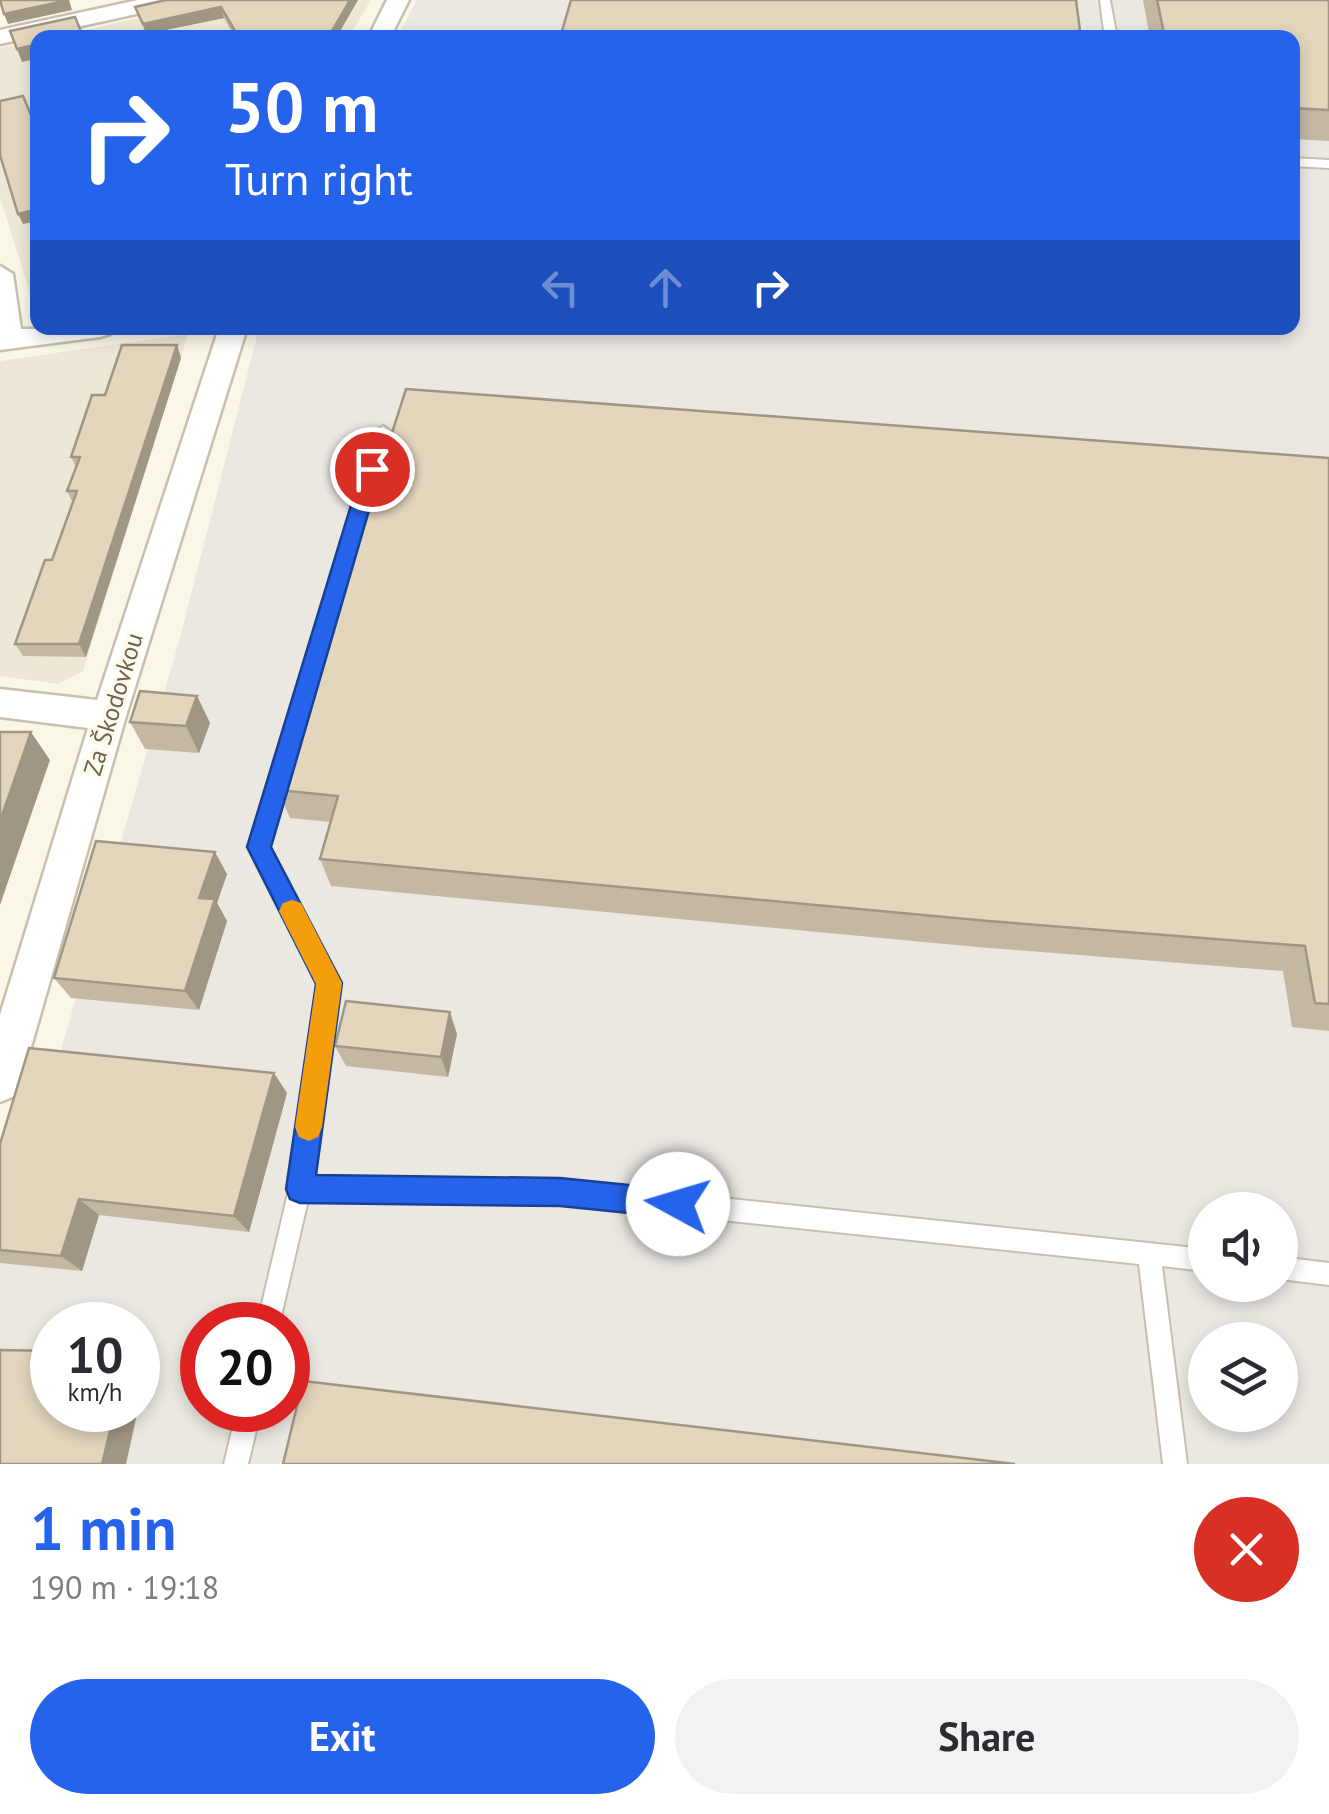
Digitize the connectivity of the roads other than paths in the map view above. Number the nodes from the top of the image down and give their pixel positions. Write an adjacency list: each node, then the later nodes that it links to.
1 (168, 0): 5 (street)
2 (398, 0): 6 (street)
3 (1105, 0): 7 (lane)
4 (30, 30): 8 (street)
5 (32, 30)
6 (382, 30)
7 (1110, 30)
8 (0, 37)
9 (1300, 162): 10 (lane)
10 (1329, 164)
11 (0, 274): 14 (street)
12 (44, 335): 14 (street)
13 (231, 335): 17 (street, Za Škodovkou)
14 (4, 340)
15 (383, 431): 19 (lane)
16 (0, 703): 17 (street)
17 (109, 716): 18 (street, Za Škodovkou)
18 (0, 1082)
19 (300, 1189): 20 (lane); 24 (lane)
20 (1149, 1254): 21 (lane); 27 (lane)
21 (1188, 1258)
22 (1298, 1270): 23 (lane)
23 (1329, 1274)
24 (273, 1302)
25 (244, 1432): 26 (lane)
26 (236, 1464)
27 (1176, 1464)

